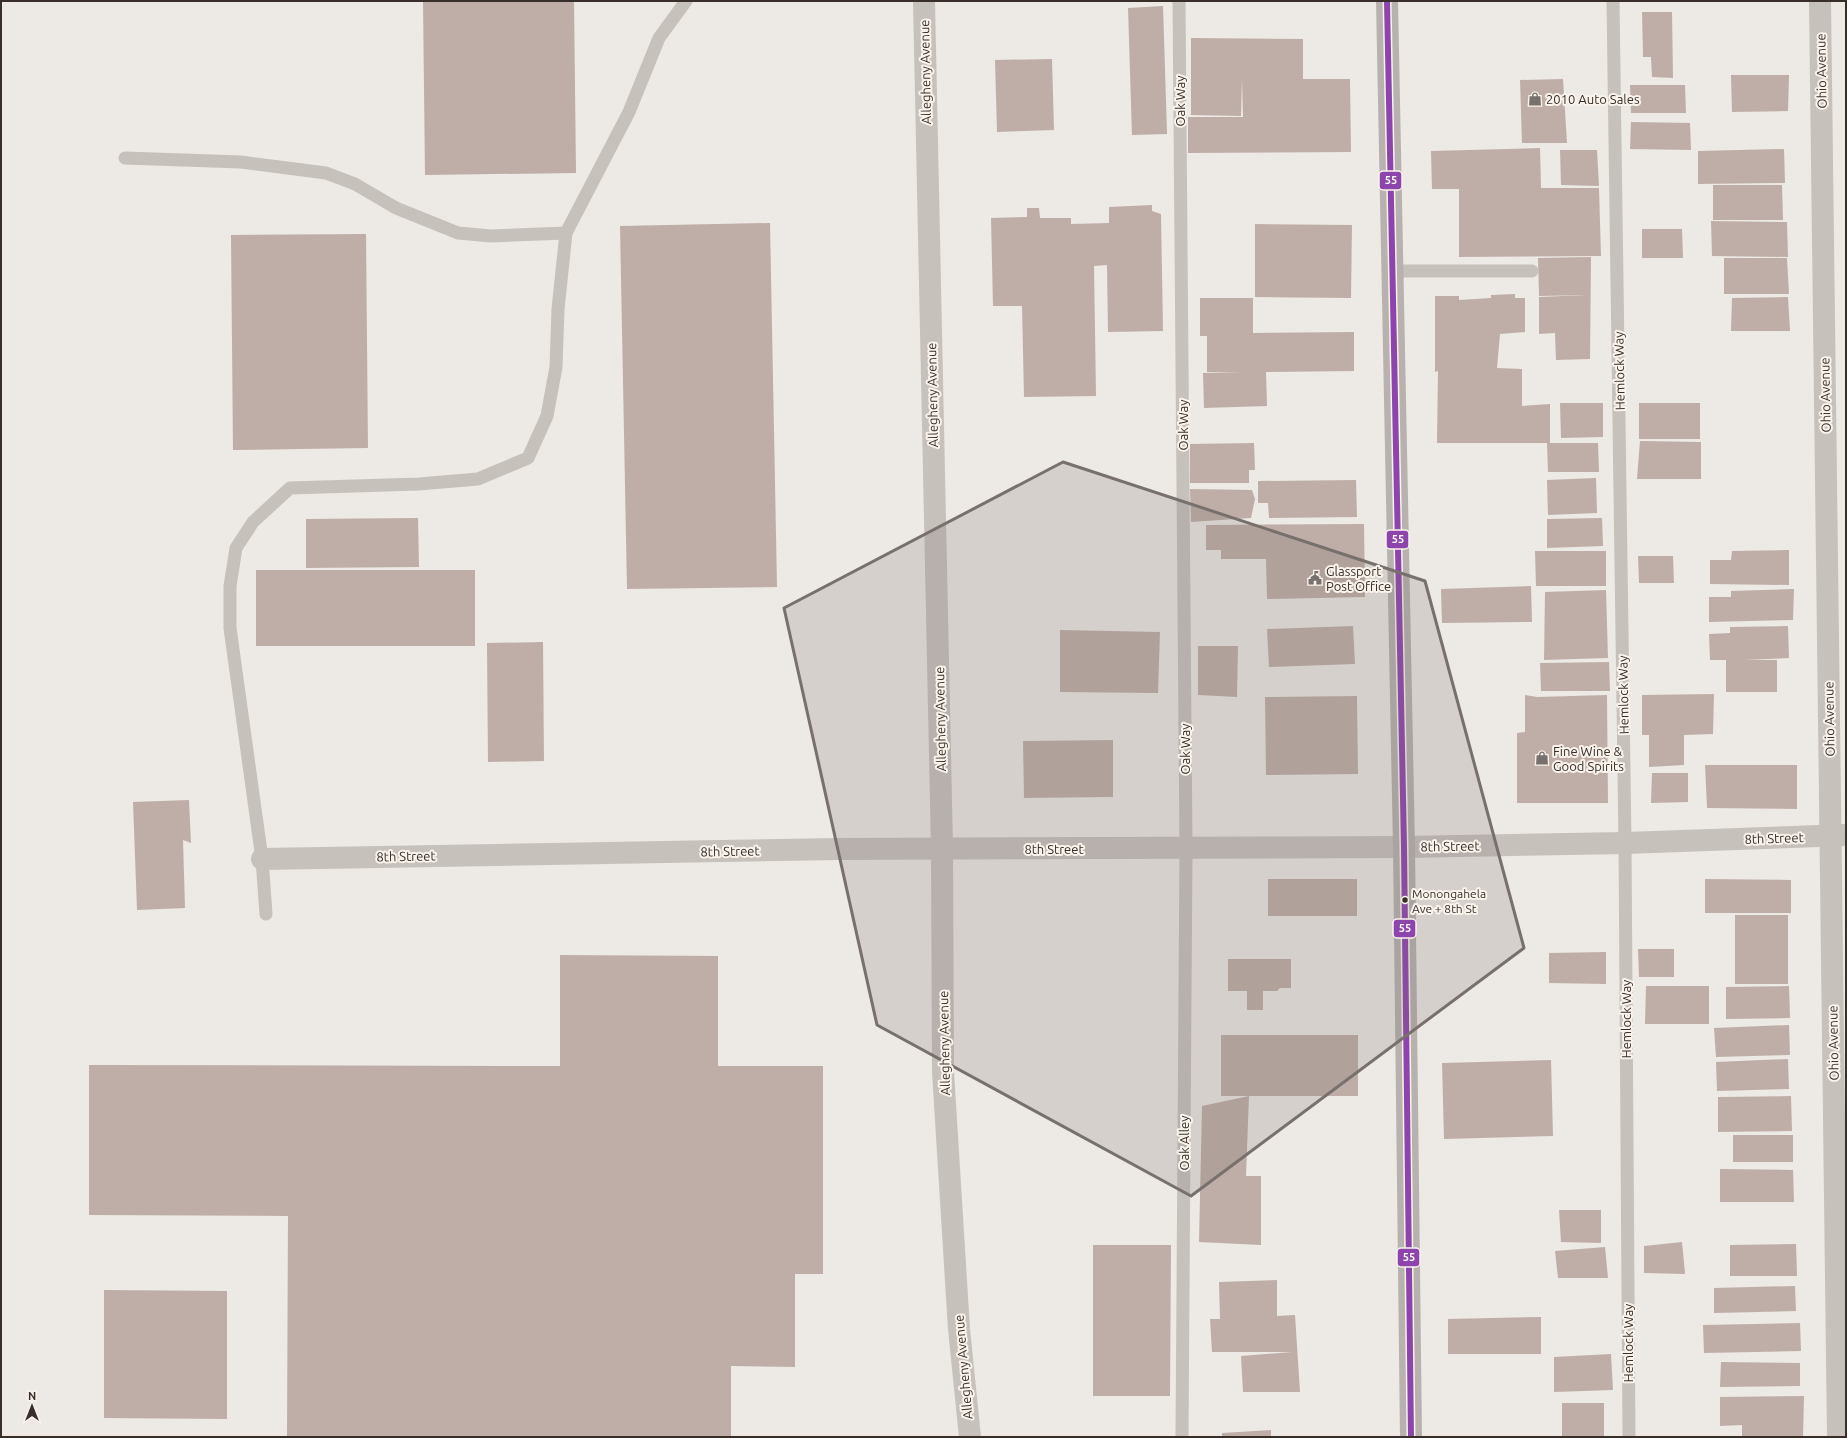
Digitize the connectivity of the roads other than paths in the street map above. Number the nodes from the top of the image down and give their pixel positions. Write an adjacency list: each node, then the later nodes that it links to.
1 (686, 1): 8 (lane)
2 (924, 1): 14 (street, Allegheny Avenue)
3 (1179, 1): 15 (lane, Oak Way)
4 (1387, 1): 9 (main road)
5 (1613, 1): 12 (lane, Hemlock Way)
6 (1820, 1): 11 (street, Ohio Avenue)
7 (125, 158): 8 (lane)
8 (566, 233): 16 (lane)
9 (1392, 271): 10 (lane); 13 (main road)
10 (1532, 271)
11 (1838, 836): 12 (street, 8th Street); 22 (street, Ohio Avenue)
12 (1625, 843): 13 (street, 8th Street); 21 (lane, Hemlock Way)
13 (1404, 847): 15 (street, 8th Street); 20 (main road)
14 (942, 849): 15 (street, 8th Street); 16 (street, 8th Street); 18 (street, Allegheny Avenue)
15 (1186, 849): 19 (lane, Oak Alley)
16 (262, 859): 17 (lane)
17 (266, 914)
18 (970, 1437)
19 (1182, 1437)
20 (1411, 1437)
21 (1629, 1437)
22 (1838, 1437)

